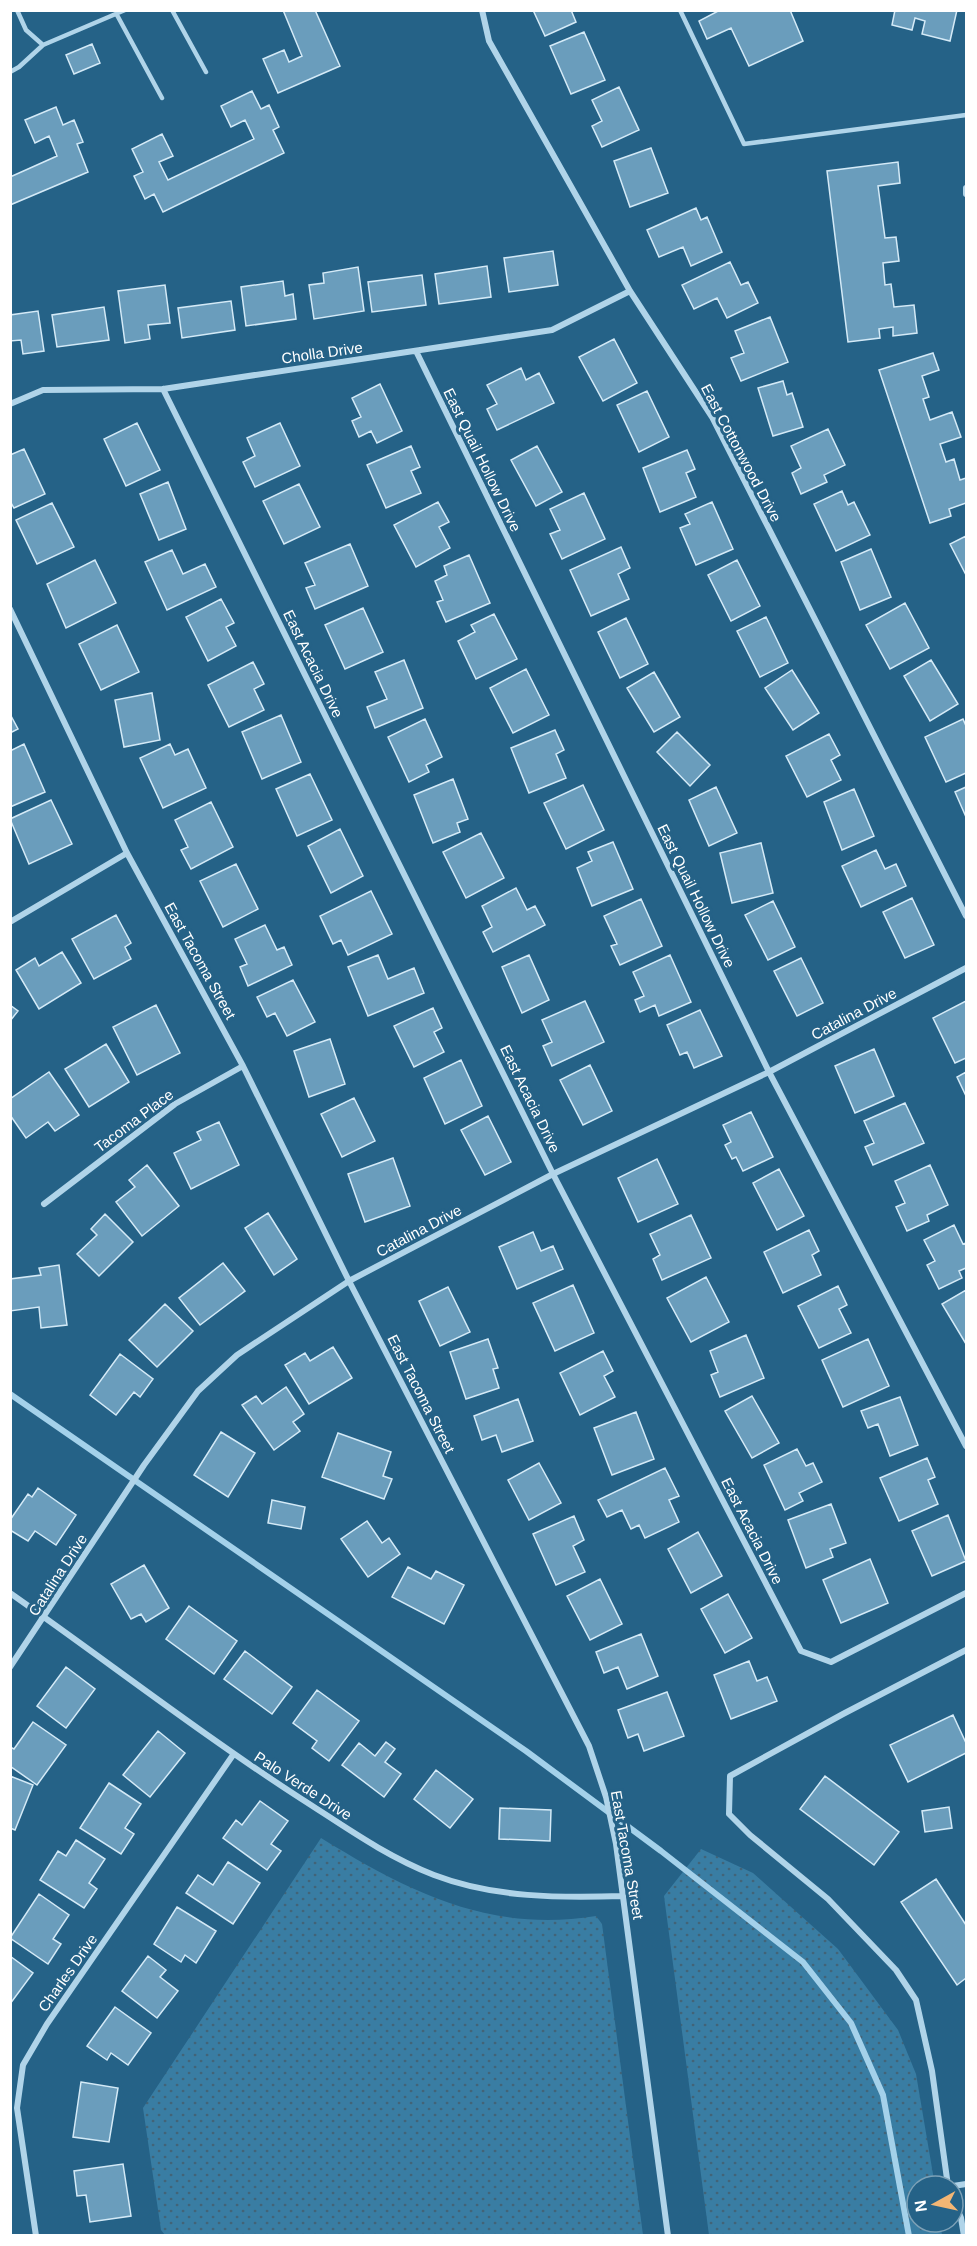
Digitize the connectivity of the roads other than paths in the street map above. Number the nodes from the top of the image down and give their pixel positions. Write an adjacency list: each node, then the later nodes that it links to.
1 (17, 10): 7 (lane)
2 (125, 10): 6 (lane)
3 (172, 10): 9 (lane)
4 (482, 10): 14 (street, East Cottonwood Drive)
5 (680, 10): 11 (lane)
6 (117, 15): 7 (lane); 10 (lane)
7 (43, 45): 8 (lane)
8 (10, 72)
9 (206, 72)
10 (162, 98)
11 (966, 115)
12 (966, 188): 13 (street)
13 (966, 194)
14 (630, 291): 15 (street, Cholla Drive); 20 (street, East Cottonwood Drive)
15 (416, 351): 16 (street, Cholla Drive); 24 (street, East Quail Hollow Drive)
16 (163, 389): 17 (street, Cholla Drive); 25 (street, East Acacia Drive)
17 (10, 404)
18 (10, 609): 19 (street, East Tacoma Street)
19 (127, 853): 21 (street); 23 (street, East Tacoma Street)
20 (966, 916)
21 (10, 922)
22 (966, 969): 24 (street, Catalina Drive)
23 (243, 1066): 26 (street, Tacoma Place); 27 (street, East Tacoma Street)
24 (769, 1072): 25 (street, Catalina Drive); 28 (street, East Quail Hollow Drive)
25 (553, 1173): 27 (street, Catalina Drive); 30 (street, East Acacia Drive)
26 (44, 1204)
27 (349, 1281): 31 (street, Catalina Drive); 35 (street, East Tacoma Street)
28 (966, 1446)
29 (10, 1593): 31 (street, Palo Verde Drive)
30 (966, 1593)
31 (45, 1617): 33 (street, Catalina Drive); 34 (street, Palo Verde Drive)
32 (966, 1650): 36 (street)
33 (10, 1667)
34 (233, 1755): 35 (street, Palo Verde Drive); 37 (street, Charles Drive)
35 (623, 1896): 38 (street, East Tacoma Street)
36 (946, 2174)
37 (36, 2235)
38 (668, 2235)

